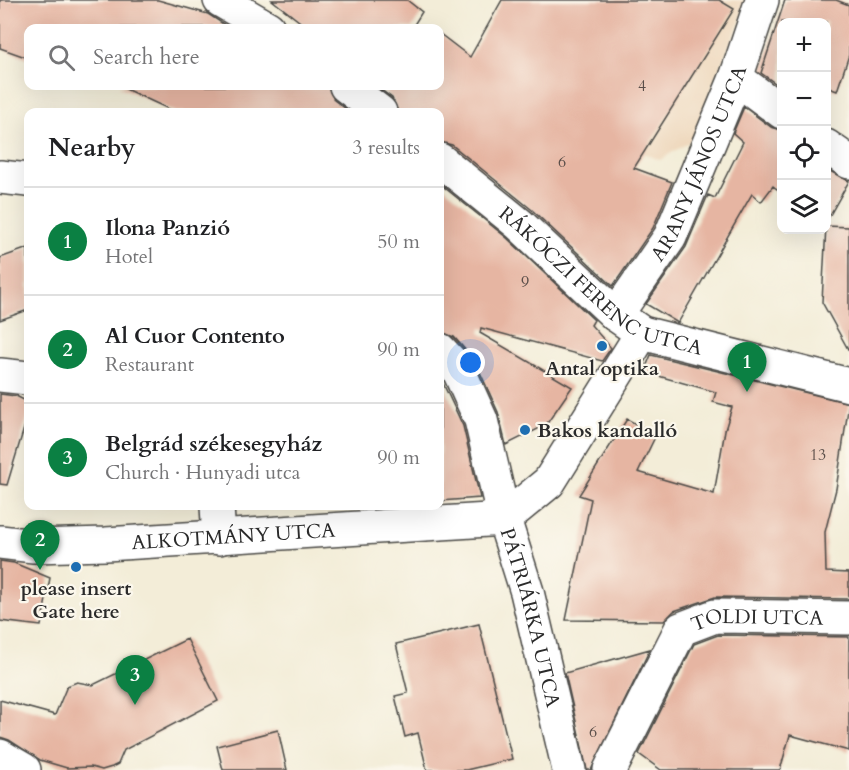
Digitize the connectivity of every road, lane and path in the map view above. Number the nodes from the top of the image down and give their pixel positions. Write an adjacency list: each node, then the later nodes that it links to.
1 (220, 0): 3 (street)
2 (762, 0): 4 (street, ARANY JÁNOS UTCA)
3 (261, 24)
4 (736, 78): 7 (street); 13 (street, ARANY JÁNOS UTCA)
5 (351, 90): 6 (street)
6 (375, 108)
7 (777, 108)
8 (831, 149): 9 (street)
9 (849, 162)
10 (444, 163): 13 (street, RÁKÓCZI FERENC UTCA)
11 (0, 177): 12 (street)
12 (24, 180)
13 (629, 324): 17 (street, RÁKÓCZI FERENC UTCA); 19 (street, PÁTRIÁRKA UTCA)
14 (444, 354): 19 (street)
15 (0, 375): 16 (street)
16 (24, 378)
17 (849, 385)
18 (217, 510): 20 (street)
19 (504, 519): 20 (street, ALKOTMÁNY UTCA); 25 (street, PÁTRIÁRKA UTCA)
20 (219, 538): 21 (street, ALKOTMÁNY UTCA)
21 (0, 542)
22 (849, 618): 26 (street, TOLDI UTCA)
23 (0, 756): 24 (street)
24 (24, 770)
25 (569, 770)
26 (610, 770)

